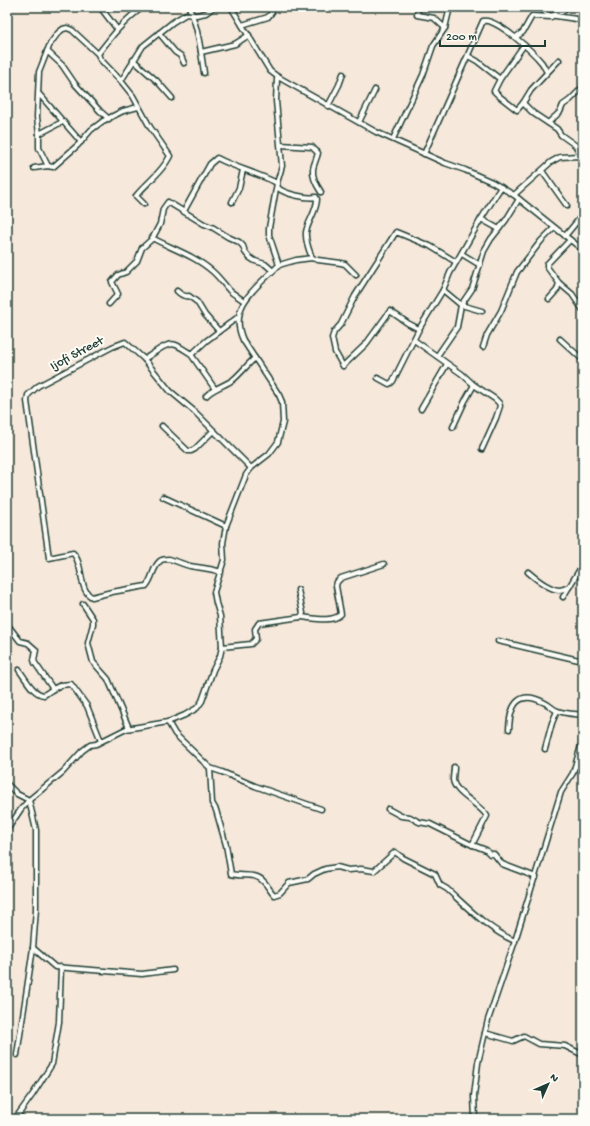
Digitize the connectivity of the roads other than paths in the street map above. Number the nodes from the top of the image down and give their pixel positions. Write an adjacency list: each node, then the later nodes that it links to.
1 (100, 7): 16 (street)
2 (143, 7): 16 (street)
3 (189, 7): 11 (street)
4 (214, 7): 11 (street)
5 (231, 7): 14 (street)
6 (271, 7): 14 (street)
7 (418, 7): 15 (street)
8 (450, 7): 15 (street)
9 (539, 7): 12 (street)
10 (566, 7): 12 (street)
11 (192, 14): 17 (street); 22 (street)
12 (554, 15): 13 (street); 19 (street)
13 (583, 20)
14 (242, 25): 18 (street)
15 (444, 28): 46 (street)
16 (117, 29): 23 (street)
17 (159, 33): 25 (street); 27 (street)
18 (248, 35): 22 (street); 31 (street)
19 (516, 37): 20 (street); 24 (street)
20 (524, 45): 28 (street); 32 (street)
21 (47, 51): 23 (street); 36 (street); 41 (street)
22 (201, 52): 29 (street)
23 (98, 54): 33 (street)
24 (468, 56): 32 (street); 49 (street)
25 (133, 60): 33 (street); 37 (street)
26 (559, 60): 28 (street)
27 (184, 63)
28 (547, 72): 38 (street)
29 (204, 73)
30 (343, 74): 39 (street)
31 (278, 77): 39 (street); 48 (street)
32 (500, 79): 38 (street)
33 (121, 81): 40 (street)
34 (583, 87): 44 (street)
35 (375, 90): 43 (street)
36 (38, 93): 42 (street); 45 (street)
37 (172, 98)
38 (523, 103): 44 (street)
39 (328, 106): 43 (street)
40 (138, 107): 41 (street); 61 (street)
41 (109, 118): 47 (street)
42 (62, 122): 45 (street); 47 (street)
43 (359, 122): 46 (street)
44 (548, 123): 50 (street)
45 (39, 134): 51 (street)
46 (393, 139): 49 (street)
47 (80, 142): 51 (street)
48 (281, 145): 55 (street); 57 (street)
49 (424, 154): 56 (street)
50 (581, 156): 54 (street)
51 (48, 166): 52 (street)
52 (34, 168)
53 (243, 170): 55 (street); 60 (street); 63 (street)
54 (542, 171): 58 (street); 62 (street)
55 (277, 183): 73 (street); 75 (street)
56 (501, 187): 58 (street); 65 (street)
57 (321, 192)
58 (514, 195): 59 (street)
59 (519, 199): 66 (street); 67 (street)
60 (232, 202)
61 (144, 204)
62 (567, 206)
63 (184, 211): 69 (street); 77 (street)
64 (583, 217): 68 (street)
65 (481, 219): 67 (street); 72 (street)
66 (554, 228): 68 (street); 93 (street)
67 (499, 229): 76 (street)
68 (565, 236): 70 (street)
69 (152, 238): 83 (street); 84 (street)
70 (570, 240): 71 (street); 79 (street)
71 (583, 250)
72 (462, 254): 74 (street); 76 (street)
73 (312, 258): 75 (street); 78 (street)
74 (456, 262): 80 (street); 89 (street)
75 (279, 265): 77 (street)
76 (480, 265): 85 (street)
77 (273, 271): 83 (street)
78 (356, 275)
79 (559, 283): 82 (street); 86 (street)
80 (443, 290): 85 (street); 89 (street)
81 (177, 291): 90 (street)
82 (549, 299)
83 (244, 301): 88 (street)
84 (109, 304)
85 (461, 305): 87 (street); 95 (street)
86 (583, 310)
87 (482, 311)
88 (238, 317): 90 (street); 96 (street)
89 (419, 329): 92 (street)
90 (219, 331): 94 (street)
91 (560, 339): 98 (street)
92 (414, 340): 95 (street); 100 (street)
93 (483, 347)
94 (190, 353): 97 (street); 102 (street)
95 (437, 356): 99 (street)
96 (255, 358): 102 (street); 109 (street)
97 (144, 359): 107 (street, Ijofi Street); 114 (street, Ijofi Street)
98 (583, 360)
99 (447, 364): 101 (street); 104 (street)
100 (378, 378)
101 (474, 385): 106 (street); 108 (street)
102 (215, 389): 103 (street)
103 (206, 396)
104 (421, 409)
105 (162, 426): 107 (street)
106 (453, 427)
107 (213, 431): 109 (street, Ijofi Street)
108 (482, 449)
109 (251, 468): 111 (street)
110 (162, 497): 111 (street)
111 (226, 526): 114 (street)
112 (384, 564): 120 (street)
113 (583, 564): 116 (street)
114 (221, 572): 123 (street)
115 (528, 572): 116 (street)
116 (569, 588): 118 (street)
117 (298, 590): 120 (street)
118 (563, 597)
119 (83, 604): 130 (street)
120 (301, 616): 123 (street)
121 (7, 624): 126 (street)
122 (498, 641): 124 (street)
123 (222, 647): 129 (street)
124 (583, 661)
125 (19, 670): 126 (street)
126 (54, 689): 133 (street)
127 (557, 711): 128 (street); 131 (street); 134 (street)
128 (583, 715)
129 (168, 722): 130 (street); 137 (street)
130 (129, 728): 133 (street)
131 (509, 729)
132 (583, 739): 135 (street)
133 (101, 741): 140 (street)
134 (544, 749)
135 (576, 765): 138 (street); 145 (street)
136 (454, 767): 144 (street)
137 (210, 768): 141 (street); 146 (street)
138 (583, 771)
139 (7, 784): 140 (street)
140 (29, 800): 143 (street); 147 (street)
141 (321, 809)
142 (388, 809): 144 (street)
143 (7, 830)
144 (472, 845): 145 (street)
145 (536, 877): 146 (street)
146 (515, 941): 150 (street)
147 (33, 948): 148 (street); 151 (street)
148 (61, 967): 149 (street); 153 (street)
149 (173, 970)
150 (485, 1033): 152 (street); 154 (street)
151 (17, 1055)
152 (583, 1055)
153 (15, 1119)
154 (475, 1119)

